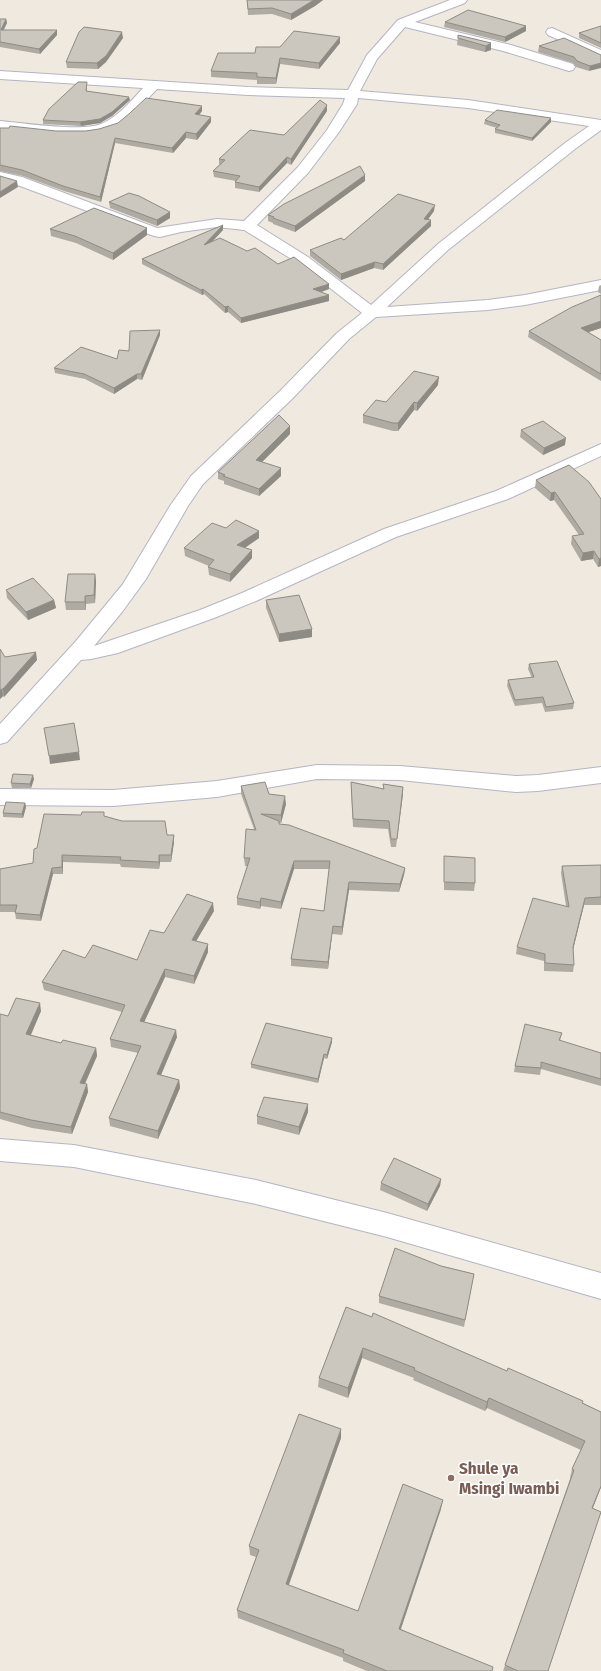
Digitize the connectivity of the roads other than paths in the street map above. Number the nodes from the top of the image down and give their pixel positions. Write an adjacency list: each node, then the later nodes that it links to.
1 (461, 0): 2 (street)
2 (402, 23): 5 (street); 8 (street)
3 (552, 32): 4 (street)
4 (601, 55)
5 (569, 66)
6 (0, 75): 7 (street)
7 (154, 84): 8 (street); 10 (street)
8 (352, 94): 9 (street); 12 (street)
9 (600, 124): 14 (street)
10 (0, 125)
11 (0, 176): 12 (street)
12 (248, 226): 14 (street)
13 (601, 285): 14 (street)
14 (372, 313): 16 (street)
15 (601, 449): 16 (street)
16 (75, 654): 17 (street)
17 (0, 737)
18 (601, 775): 19 (street)
19 (0, 797)
20 (0, 1150): 21 (street)
21 (601, 1286)

